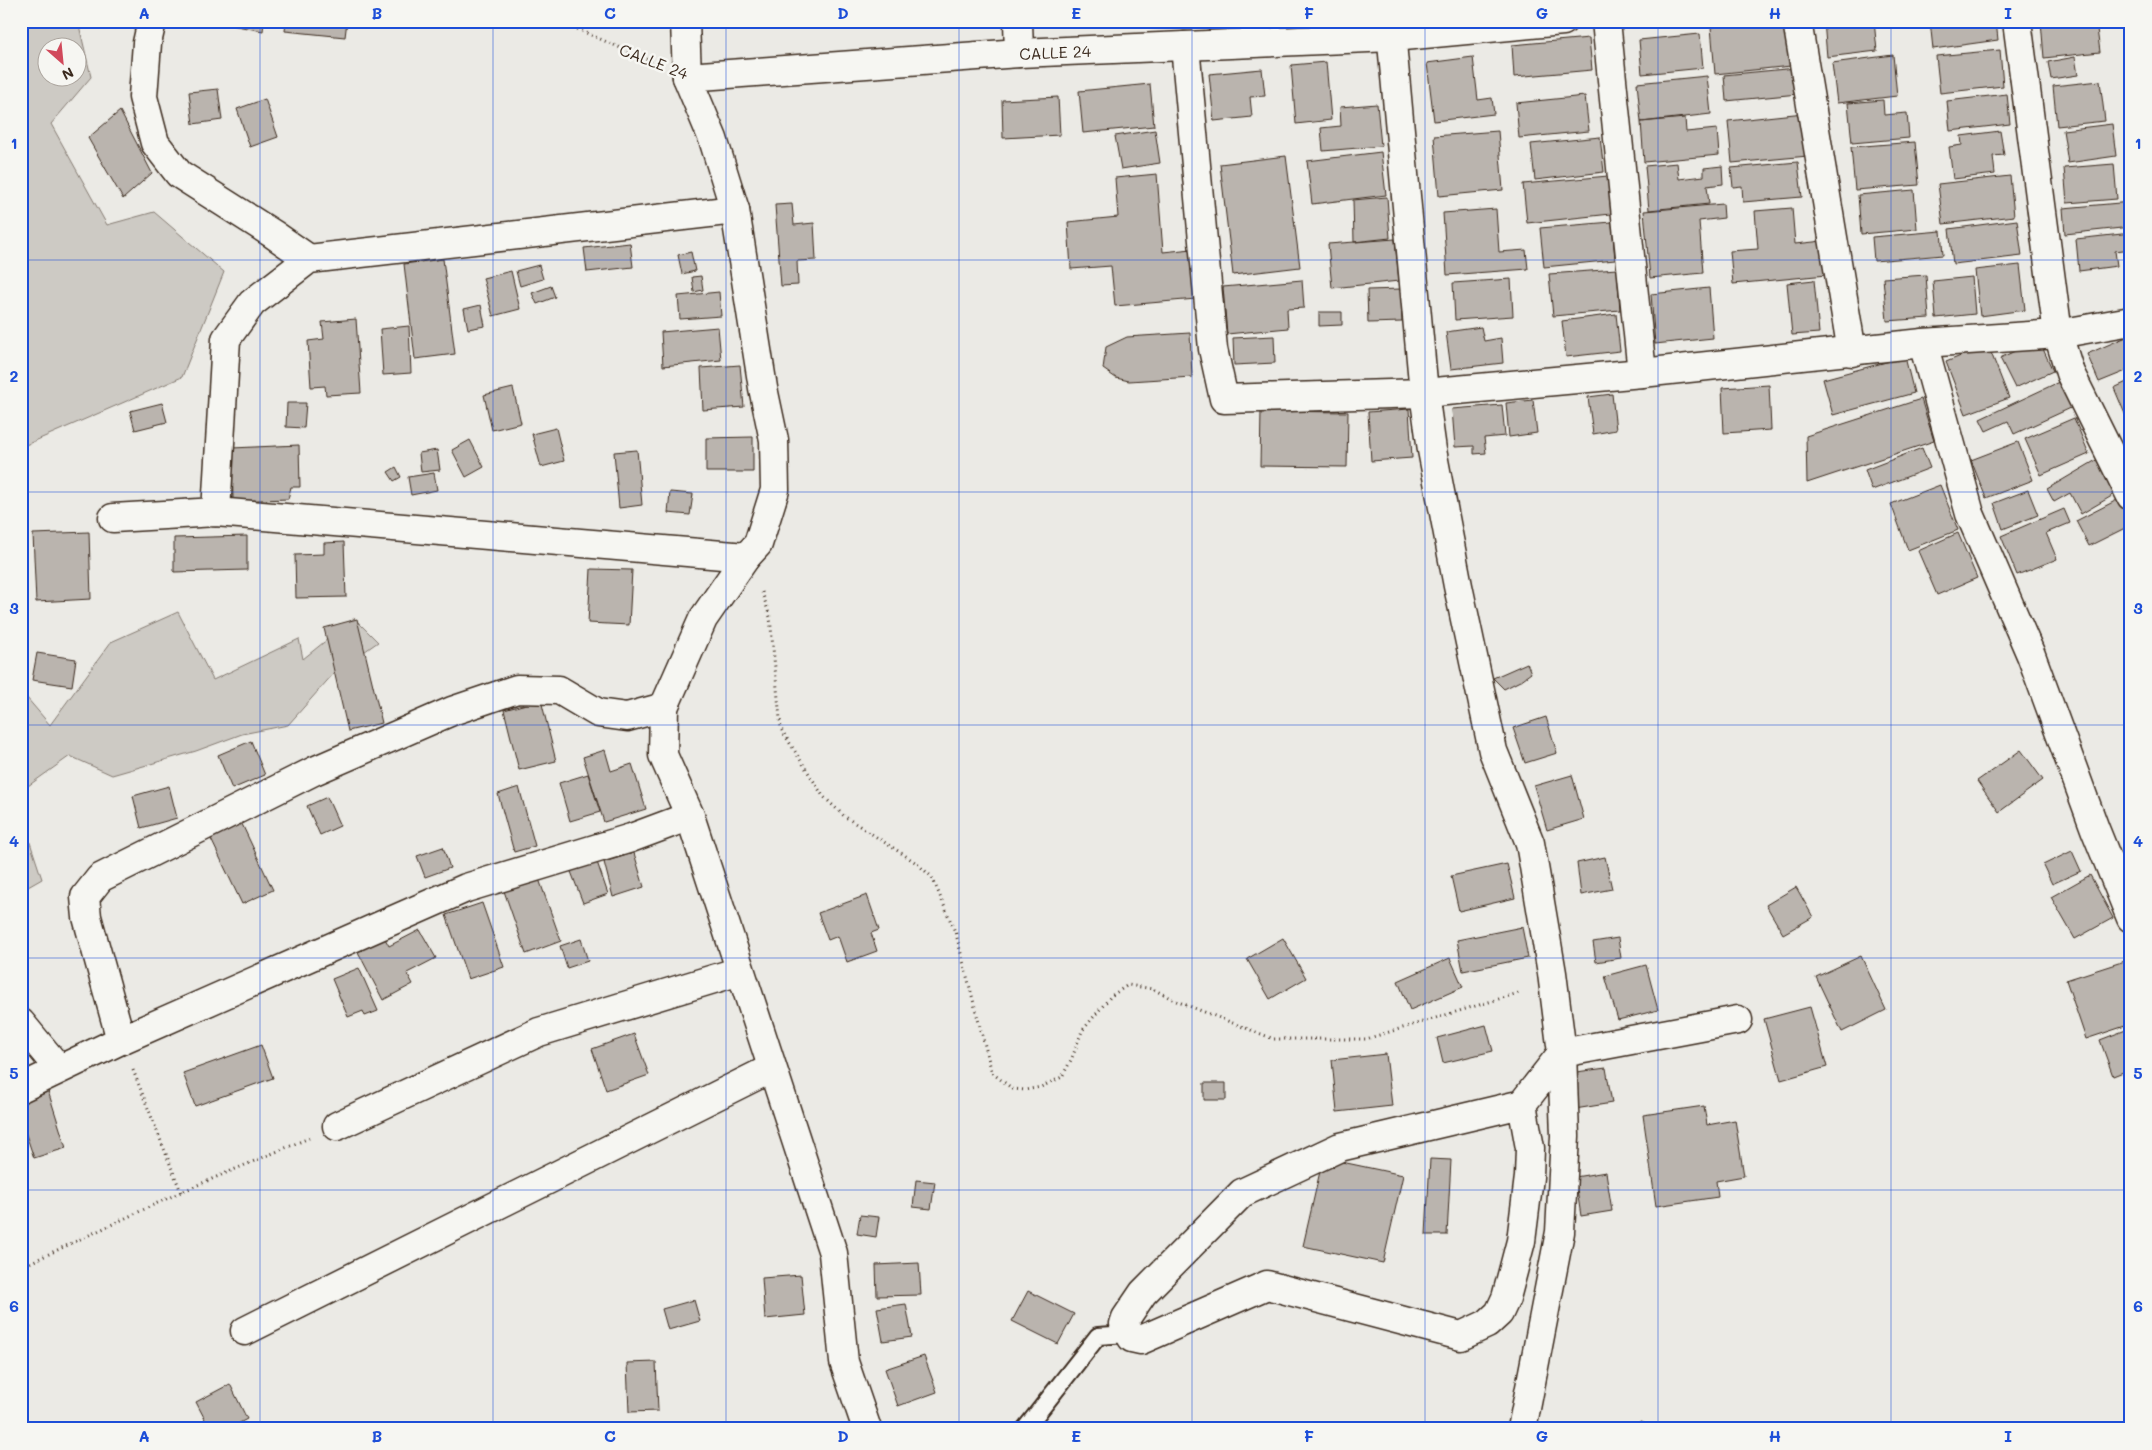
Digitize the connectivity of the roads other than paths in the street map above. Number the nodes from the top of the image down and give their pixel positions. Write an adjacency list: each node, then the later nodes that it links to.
1 (152, 21): 13 (street)
2 (685, 21): 11 (street)
3 (1018, 21): 10 (street)
4 (1563, 21): 8 (street, CALLE 24)
5 (1606, 21): 18 (street)
6 (1797, 21): 17 (street)
7 (2017, 21): 15 (street)
8 (1391, 29): 9 (street, CALLE 24); 19 (street)
9 (1185, 46): 10 (street, CALLE 24); 19 (street)
10 (1019, 53): 11 (street, CALLE 24)
11 (687, 77): 12 (street)
12 (735, 210): 13 (street); 23 (street)
13 (309, 260): 21 (street)
14 (2131, 321): 15 (street)
15 (2058, 334): 16 (street); 20 (street)
16 (1923, 343): 17 (street); 26 (street)
17 (1852, 352): 18 (street)
18 (1642, 373): 19 (street)
19 (1424, 393): 31 (street)
20 (2131, 496)
21 (216, 512): 22 (street); 23 (street)
22 (113, 518)
23 (746, 558): 24 (street)
24 (664, 708): 25 (street); 30 (street)
25 (690, 816): 27 (street); 30 (street)
26 (2131, 918)
27 (740, 971): 32 (street); 36 (street)
28 (1738, 1020): 31 (street)
29 (21, 1023): 33 (street)
30 (121, 1040): 33 (street)
31 (1562, 1053): 35 (street); 41 (street)
32 (772, 1068): 37 (street); 39 (street)
33 (59, 1069): 34 (street)
34 (21, 1088)
35 (1522, 1104): 38 (street); 38 (street)
36 (337, 1126)
37 (245, 1331)
38 (1128, 1334): 40 (lane)
39 (867, 1429)
40 (1026, 1429)
41 (1522, 1429)

